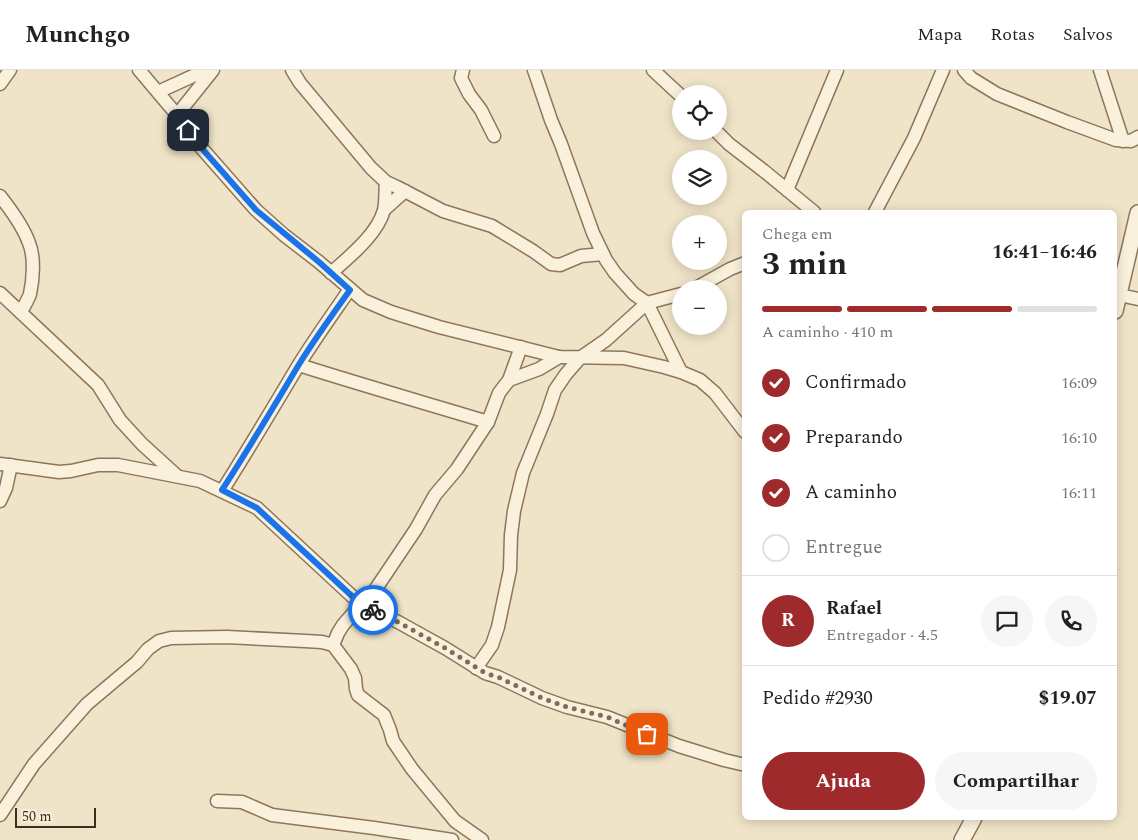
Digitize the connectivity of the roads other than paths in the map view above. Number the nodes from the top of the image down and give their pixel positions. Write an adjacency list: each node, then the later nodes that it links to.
1 (10, 70): 13 (street)
2 (139, 70): 15 (street)
3 (206, 70): 15 (street)
4 (213, 70): 16 (street)
5 (292, 70): 21 (street)
6 (462, 70): 17 (street)
7 (534, 70): 29 (street)
8 (653, 70): 14 (street)
9 (837, 70): 22 (street)
10 (943, 70): 27 (street)
11 (964, 70): 20 (street)
12 (1100, 70): 20 (street)
13 (0, 84)
14 (672, 88)
15 (158, 92): 16 (street)
16 (178, 115): 31 (street)
17 (494, 136)
18 (1138, 137): 20 (street)
19 (725, 140): 22 (street)
20 (1123, 141)
21 (386, 182): 23 (street); 25 (street)
22 (787, 190): 26 (street)
23 (405, 191): 25 (street); 29 (street)
24 (0, 196): 40 (street)
25 (385, 209): 31 (street)
26 (812, 210)
27 (876, 210)
28 (1138, 213): 35 (street)
29 (603, 254): 38 (street)
30 (742, 264): 32 (street)
31 (332, 273): 33 (street)
32 (710, 280)
33 (350, 290): 41 (street); 44 (street)
34 (0, 293): 40 (street)
35 (1119, 295): 37 (street); 39 (street)
36 (672, 296): 38 (street)
37 (1138, 299)
38 (647, 303): 43 (street); 45 (street)
39 (1117, 303)
40 (21, 312): 50 (street)
41 (521, 347): 42 (street); 46 (street)
42 (559, 357): 43 (street); 46 (street)
43 (580, 358): 45 (street); 55 (street)
44 (299, 365): 47 (street); 51 (street)
45 (681, 372): 48 (street)
46 (510, 380): 47 (street)
47 (488, 422): 53 (street)
48 (742, 428)
49 (5, 465): 50 (street); 52 (street)
50 (178, 477): 51 (street)
51 (222, 490): 53 (street)
52 (0, 501)
53 (362, 603): 54 (street); 55 (street)
54 (333, 645): 58 (street); 61 (street)
55 (476, 668): 56 (street)
56 (742, 764)
57 (217, 801): 60 (street)
58 (0, 815)
59 (973, 820): 62 (street)
60 (452, 840)
61 (482, 840)
62 (962, 840)

